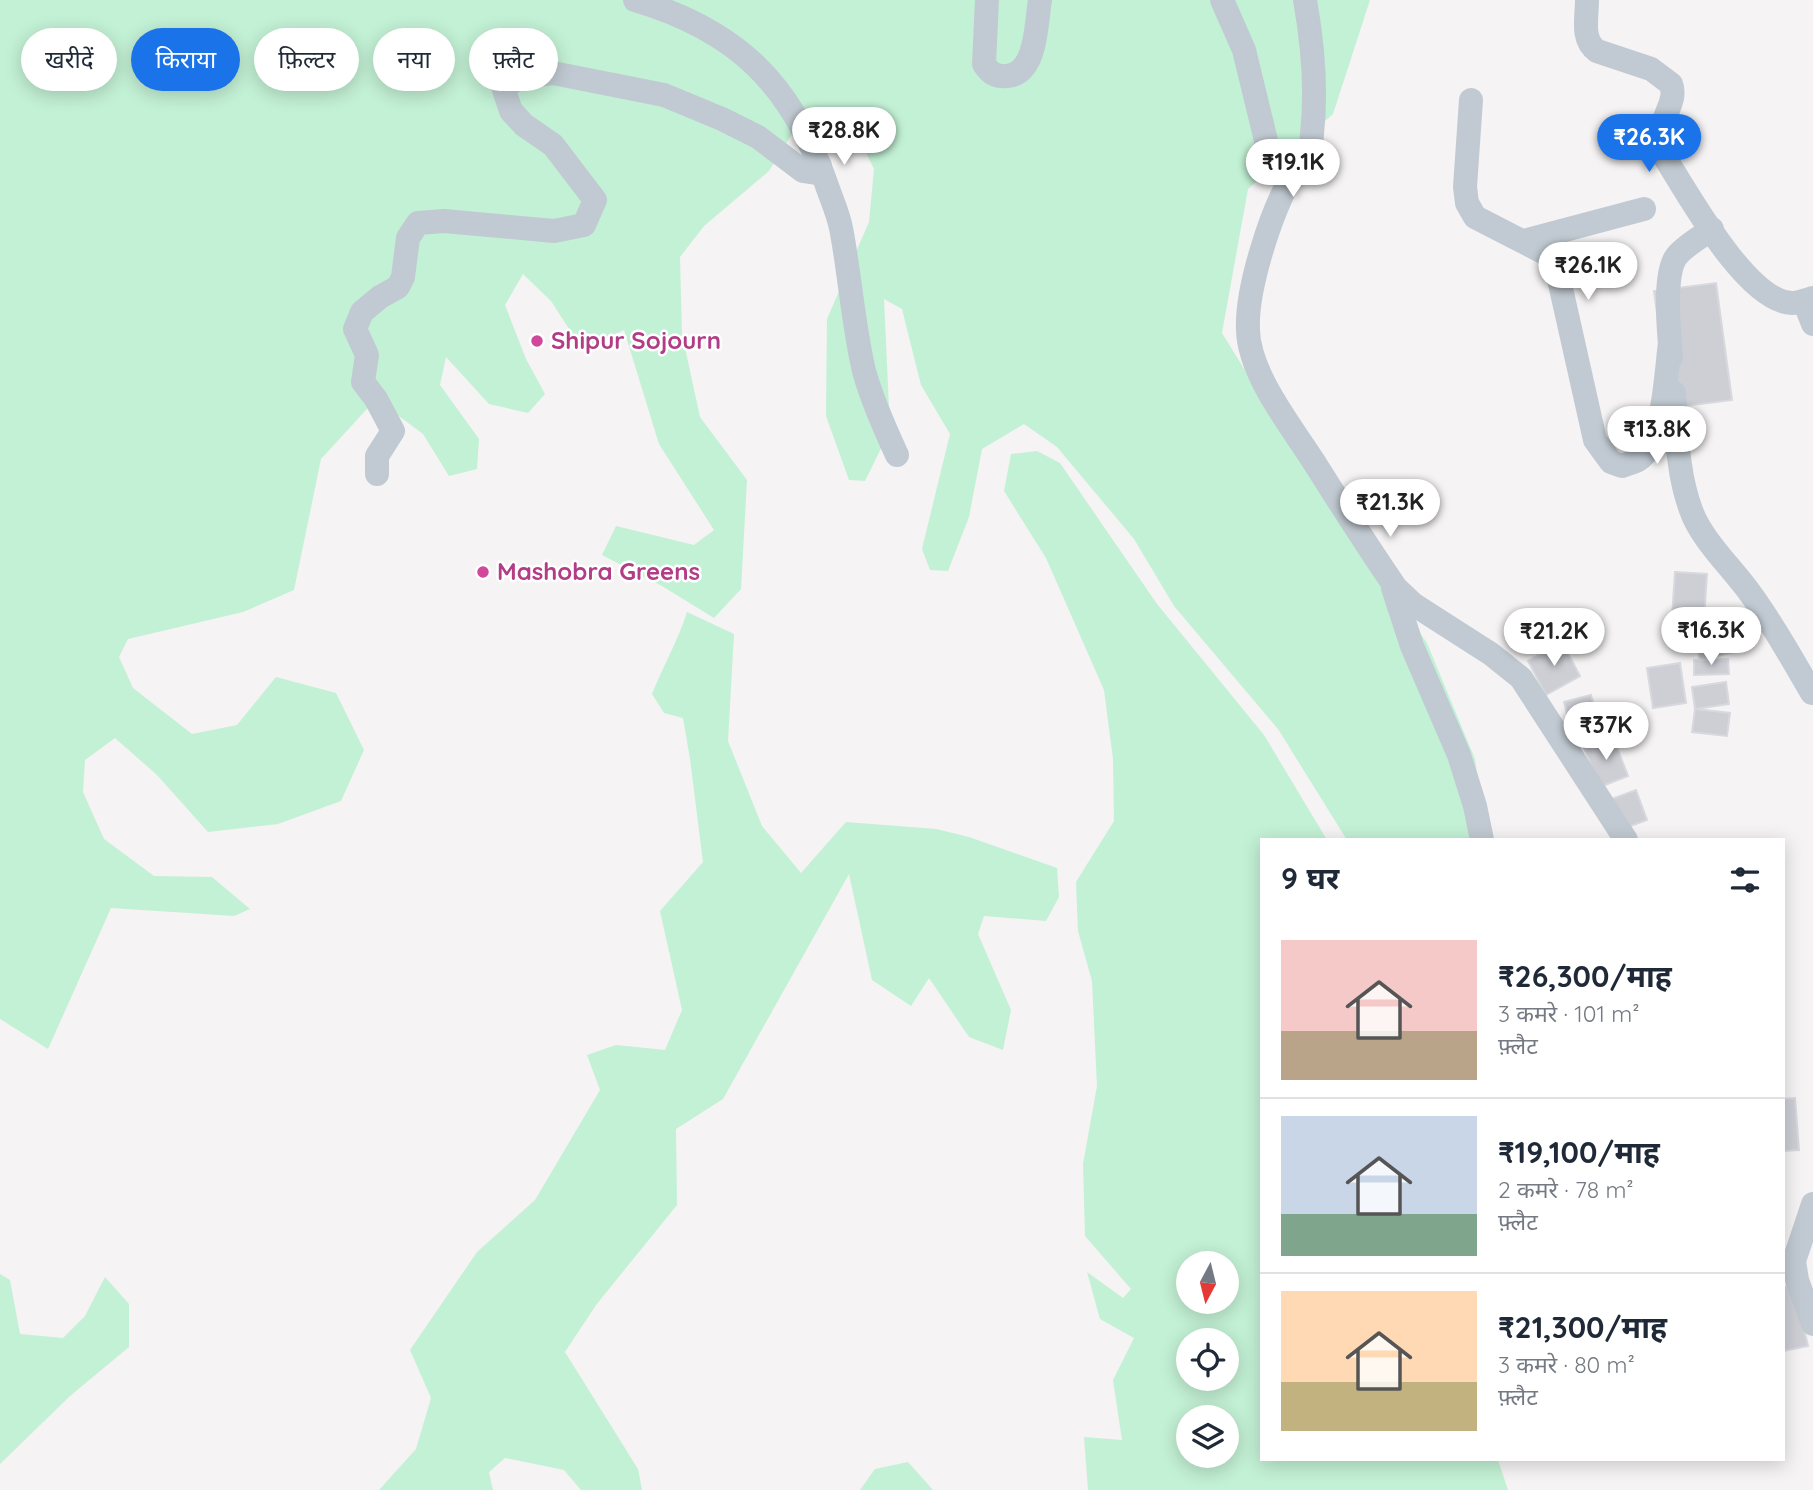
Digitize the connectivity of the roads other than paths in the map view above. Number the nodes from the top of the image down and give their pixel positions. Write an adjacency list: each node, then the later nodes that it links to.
1 (635, 0): 8 (street)
2 (986, 0): 3 (street)
3 (1040, 0)
4 (1222, 0): 9 (street)
5 (1305, 0): 9 (street)
6 (1587, 0): 11 (street)
7 (1471, 100): 12 (street)
8 (820, 166): 15 (street); 16 (street)
9 (1292, 176): 17 (street)
10 (1644, 209): 12 (street)
11 (1712, 229): 13 (street); 14 (street)
12 (1524, 241): 14 (street)
13 (1810, 307)
14 (1670, 343): 18 (street)
15 (897, 455)
16 (377, 474)
17 (1391, 581): 19 (street); 20 (street)
18 (1812, 693)
19 (1482, 838)
20 (1625, 838)
21 (1813, 1204): 22 (street)
22 (1813, 1324)

